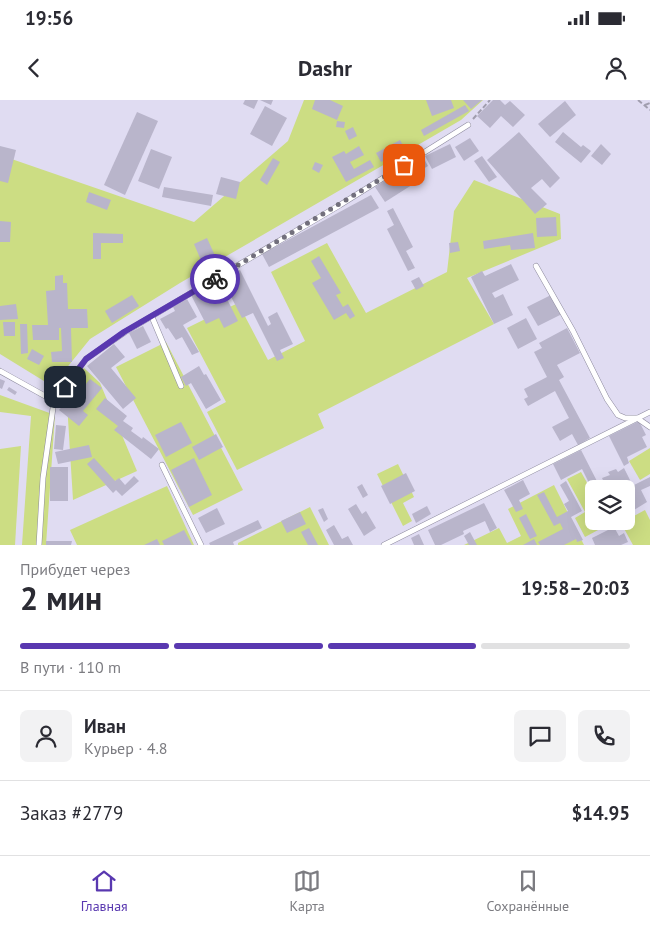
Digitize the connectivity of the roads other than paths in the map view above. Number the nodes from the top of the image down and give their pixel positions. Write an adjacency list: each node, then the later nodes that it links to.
1 (468, 125): 3 (lane)
2 (536, 266): 8 (lane)
3 (152, 317): 5 (lane); 6 (lane)
4 (0, 371): 6 (lane)
5 (181, 386)
6 (54, 401): 11 (lane)
7 (650, 412): 8 (lane)
8 (637, 418): 9 (lane); 13 (lane)
9 (650, 427)
10 (162, 465): 12 (lane)
11 (39, 545)
12 (201, 545)
13 (384, 545)

